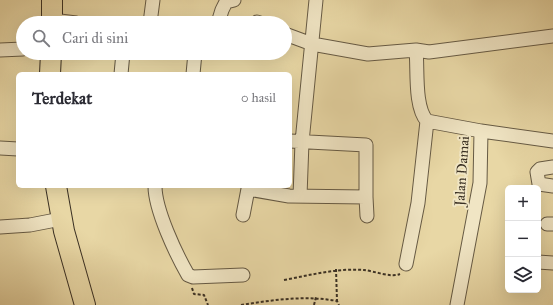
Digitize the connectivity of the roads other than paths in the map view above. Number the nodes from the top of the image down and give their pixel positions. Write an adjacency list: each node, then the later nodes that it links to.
1 (52, 0): 5 (highway)
2 (153, 0): 6 (street)
3 (234, 0): 7 (street)
4 (316, 0): 10 (street)
5 (52, 16)
6 (151, 16)
7 (220, 16)
8 (553, 36): 13 (street)
9 (292, 37): 10 (street)
10 (312, 44): 13 (street); 23 (street)
11 (16, 49): 12 (street)
12 (0, 50)
13 (416, 50): 20 (street)
14 (51, 60): 17 (highway)
15 (122, 60): 18 (street)
16 (194, 60): 19 (street)
17 (50, 72)
18 (121, 72)
19 (193, 72)
20 (427, 121): 21 (street, Jalan Damai); 38 (street)
21 (481, 131): 22 (street); 41 (street, Jalan Damai)
22 (553, 141)
23 (296, 142): 30 (street); 31 (street)
24 (0, 148): 25 (street)
25 (16, 149)
26 (553, 167): 27 (street)
27 (553, 186)
28 (56, 188): 34 (highway)
29 (155, 188): 39 (street)
30 (300, 196): 31 (street); 32 (street)
31 (366, 197): 33 (street)
32 (243, 215)
33 (366, 216)
34 (61, 219): 35 (street); 40 (highway)
35 (0, 227)
36 (541, 262): 37 (street)
37 (553, 263)
38 (406, 264)
39 (243, 275)
40 (85, 305)
41 (457, 305)

